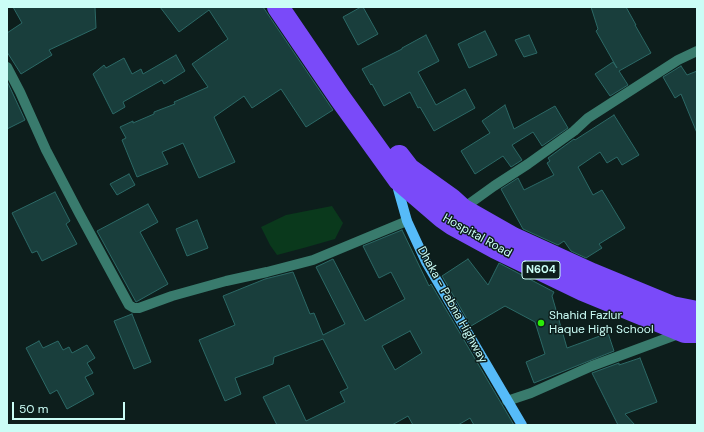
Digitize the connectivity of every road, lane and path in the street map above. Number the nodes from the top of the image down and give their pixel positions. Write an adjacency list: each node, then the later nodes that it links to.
1 (278, 7): 5 (highway, Dhaka - Pabna Highway / N604)
2 (292, 7): 5 (highway, N604)
3 (697, 51): 6 (street)
4 (7, 67): 7 (street)
5 (404, 174): 6 (highway, Hospital Road / N604); 7 (main road, Dhaka - Pabna Highway); 8 (highway, Hospital Road / N604)
6 (462, 209): 8 (highway, Hospital Road / N604)
7 (407, 220): 9 (main road, Dhaka - Pabna Highway)
8 (692, 322): 9 (street)
9 (507, 401): 10 (main road, Dhaka - Pabna Highway)
10 (522, 425)

